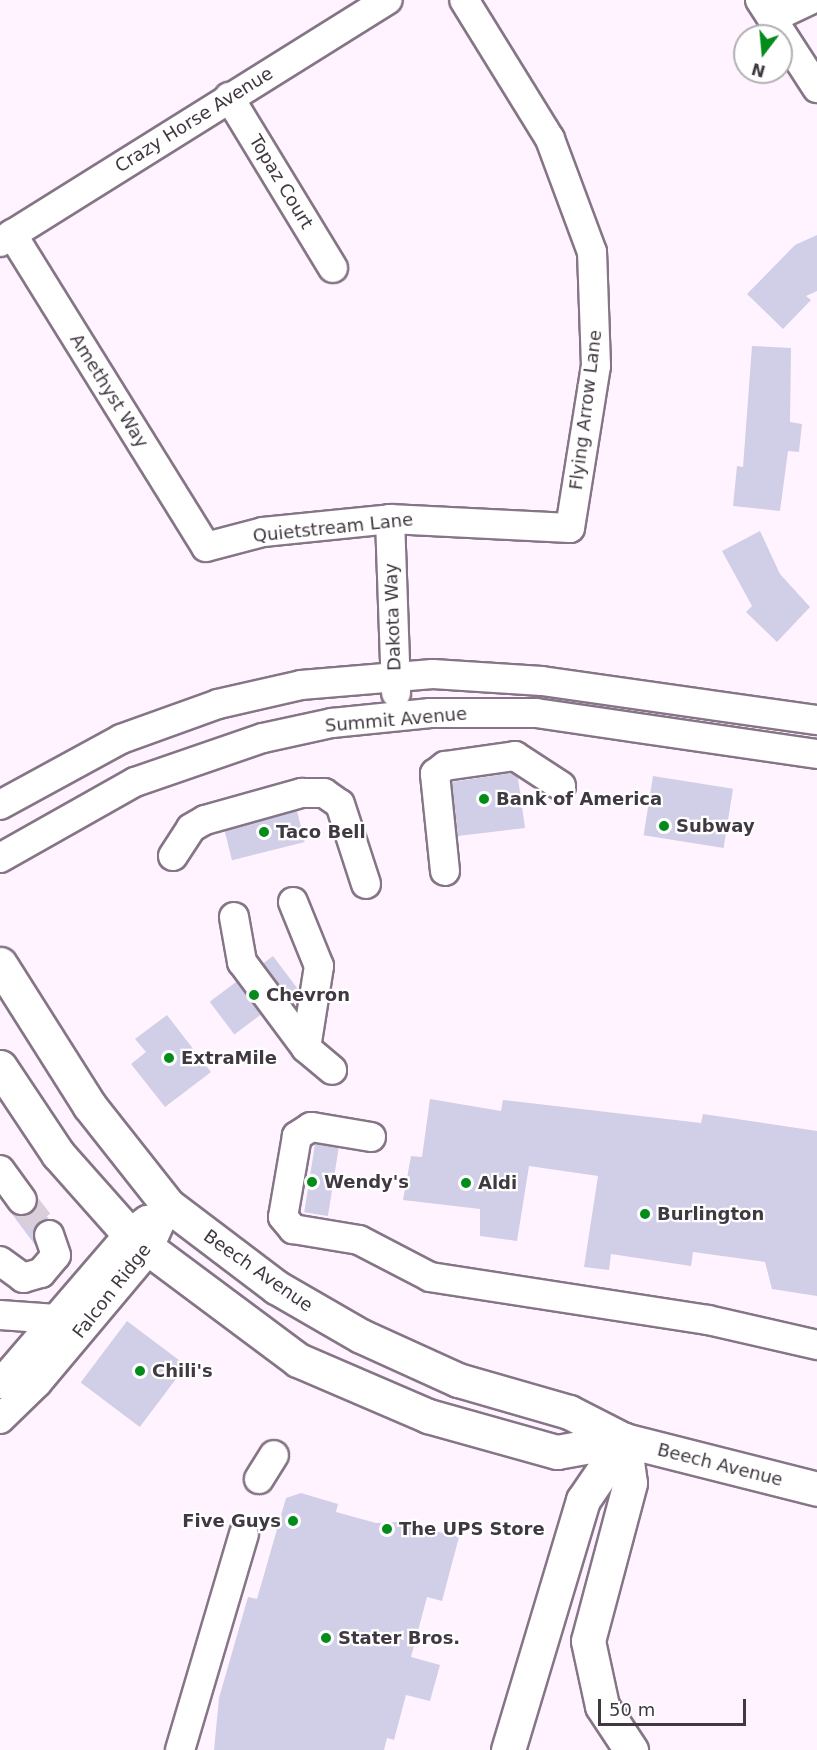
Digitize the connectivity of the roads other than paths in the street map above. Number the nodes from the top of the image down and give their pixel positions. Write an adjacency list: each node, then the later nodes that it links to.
1 (388, 0): 6 (street, Crazy Horse Avenue)
2 (464, 0): 10 (street, Flying Arrow Lane)
3 (810, 0): 4 (street)
4 (766, 9): 5 (street)
5 (817, 88)
6 (230, 97): 7 (street, Crazy Horse Avenue); 8 (street, Topaz Court)
7 (6, 238): 11 (street, Amethyst Way)
8 (333, 268)
9 (390, 519): 10 (street, Quietstream Lane); 11 (street, Quietstream Lane); 12 (street, Dakota Way)
10 (570, 528)
11 (206, 547)
12 (395, 676): 13 (street, Dakota Way); 14 (street, Summit Avenue); 17 (street, Summit Avenue)
13 (399, 716): 15 (street, Summit Avenue); 19 (street, Summit Avenue)
14 (817, 720)
15 (817, 754)
16 (561, 786): 20 (street)
17 (0, 805)
18 (173, 856): 21 (street)
19 (0, 858)
20 (445, 871)
21 (366, 884)
22 (293, 902): 25 (street)
23 (234, 917): 25 (street)
24 (0, 964): 31 (main road, Beech Avenue)
25 (306, 1048): 27 (street)
26 (0, 1067): 33 (main road, Beech Avenue)
27 (332, 1070)
28 (371, 1137): 37 (street)
29 (0, 1170): 30 (street)
30 (22, 1200)
31 (168, 1205): 33 (street, Falcon Ridge); 40 (main road, Beech Avenue)
32 (49, 1235): 34 (street)
33 (138, 1243): 36 (street, Falcon Ridge); 39 (street, Falcon Ridge); 40 (main road, Beech Avenue)
34 (0, 1261)
35 (0, 1315): 36 (street)
36 (56, 1319): 38 (street, Falcon Ridge)
37 (817, 1345)
38 (0, 1384)
39 (0, 1419)
40 (624, 1440): 43 (main road, Beech Avenue); 46 (main road); 47 (main road)
41 (274, 1455): 42 (street)
42 (259, 1479)
43 (817, 1489)
44 (244, 1534): 45 (street)
45 (180, 1750)
46 (508, 1750)
47 (630, 1750)

